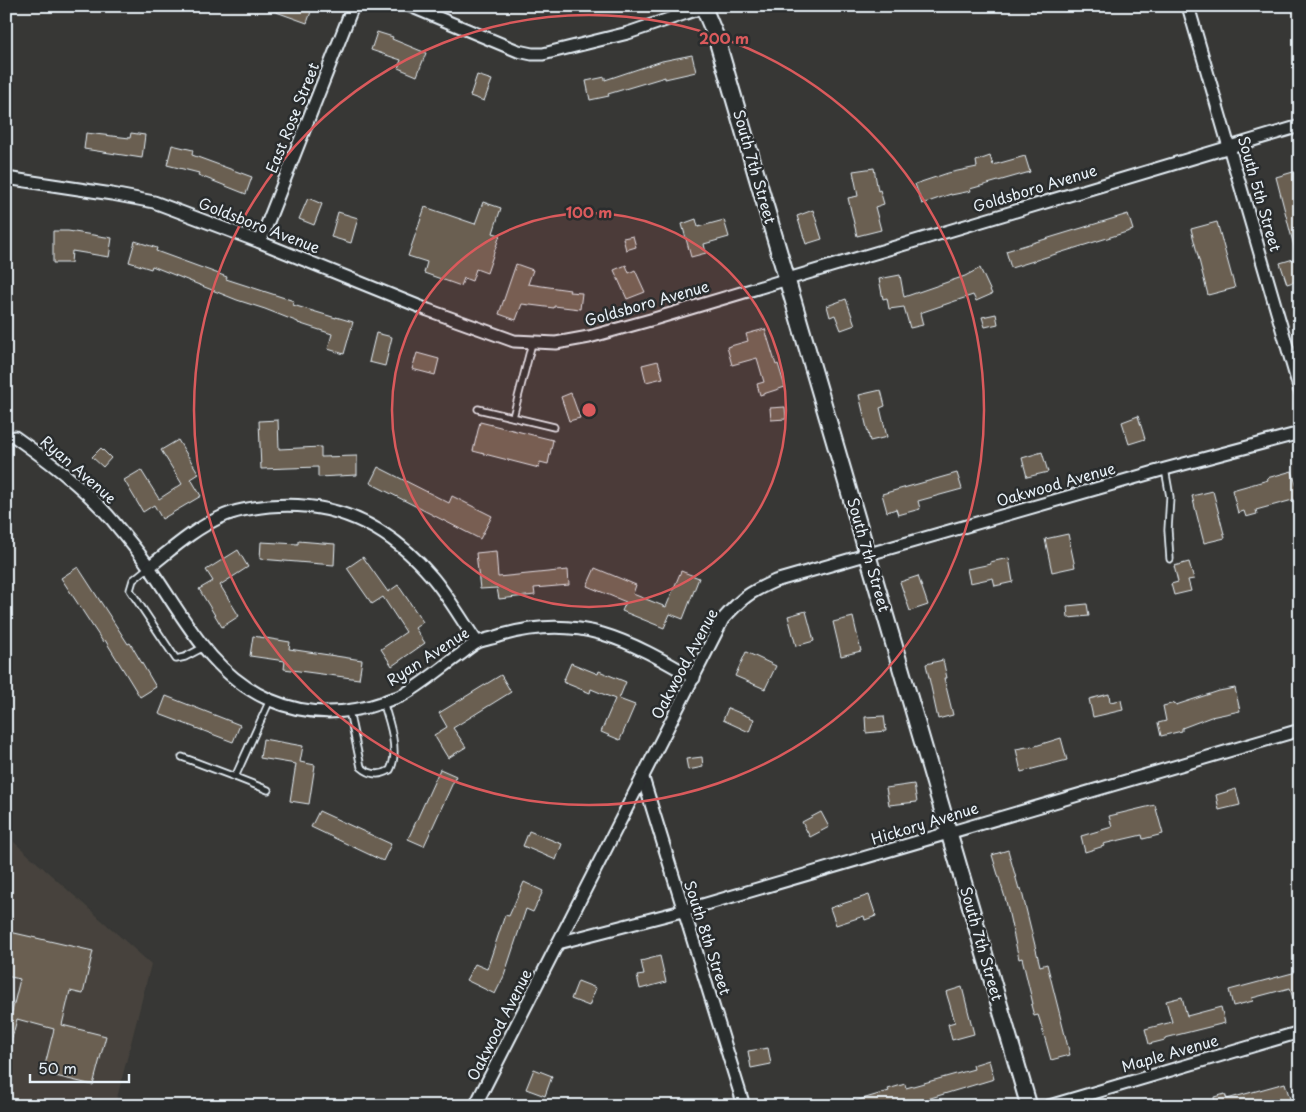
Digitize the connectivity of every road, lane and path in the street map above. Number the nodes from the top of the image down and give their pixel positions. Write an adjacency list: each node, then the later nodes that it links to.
1 (353, 6): 8 (street, East Rose Street)
2 (410, 6): 4 (street)
3 (1188, 6): 6 (street, South 5th Street)
4 (704, 7): 9 (street, South 7th Street)
5 (1300, 126): 6 (street, Goldsboro Avenue)
6 (1230, 146): 9 (street, Goldsboro Avenue); 11 (street, South 5th Street)
7 (6, 178): 8 (street, Goldsboro Avenue)
8 (260, 242): 10 (street, Goldsboro Avenue)
9 (787, 279): 10 (street, Goldsboro Avenue); 18 (street, South 7th Street)
10 (532, 343): 13 (lane)
11 (1300, 391)
12 (478, 409): 13 (lane)
13 (513, 417): 14 (lane)
14 (554, 427)
15 (1300, 433): 17 (street, Oakwood Avenue)
16 (16, 437): 20 (street, Ryan Avenue)
17 (1165, 469): 18 (street, Oakwood Avenue); 19 (lane)
18 (868, 555): 23 (street, Oakwood Avenue); 32 (street, South 7th Street)
19 (1170, 559)
20 (149, 567): 21 (street); 22 (street, Ryan Avenue); 22 (lane)
21 (477, 642): 23 (street, Ryan Avenue); 25 (street, Ryan Avenue)
22 (204, 647): 24 (street, Ryan Avenue)
23 (694, 678): 30 (street, Oakwood Avenue)
24 (270, 700): 26 (street, Ryan Avenue); 29 (lane)
25 (383, 702): 26 (street, Ryan Avenue); 26 (lane)
26 (349, 711)
27 (1300, 730): 32 (street, Hickory Avenue)
28 (182, 757): 29 (lane)
29 (235, 778): 31 (lane)
30 (642, 778): 33 (street, South 8th Street); 34 (street, Oakwood Avenue)
31 (268, 790)
32 (948, 832): 33 (street, Hickory Avenue); 38 (street, South 7th Street)
33 (682, 911): 34 (street, Hickory Avenue); 37 (street, South 8th Street)
34 (558, 943): 36 (street, Oakwood Avenue)
35 (1300, 1032): 39 (street, Maple Avenue)
36 (476, 1106)
37 (744, 1106)
38 (1029, 1106)
39 (1049, 1106)

